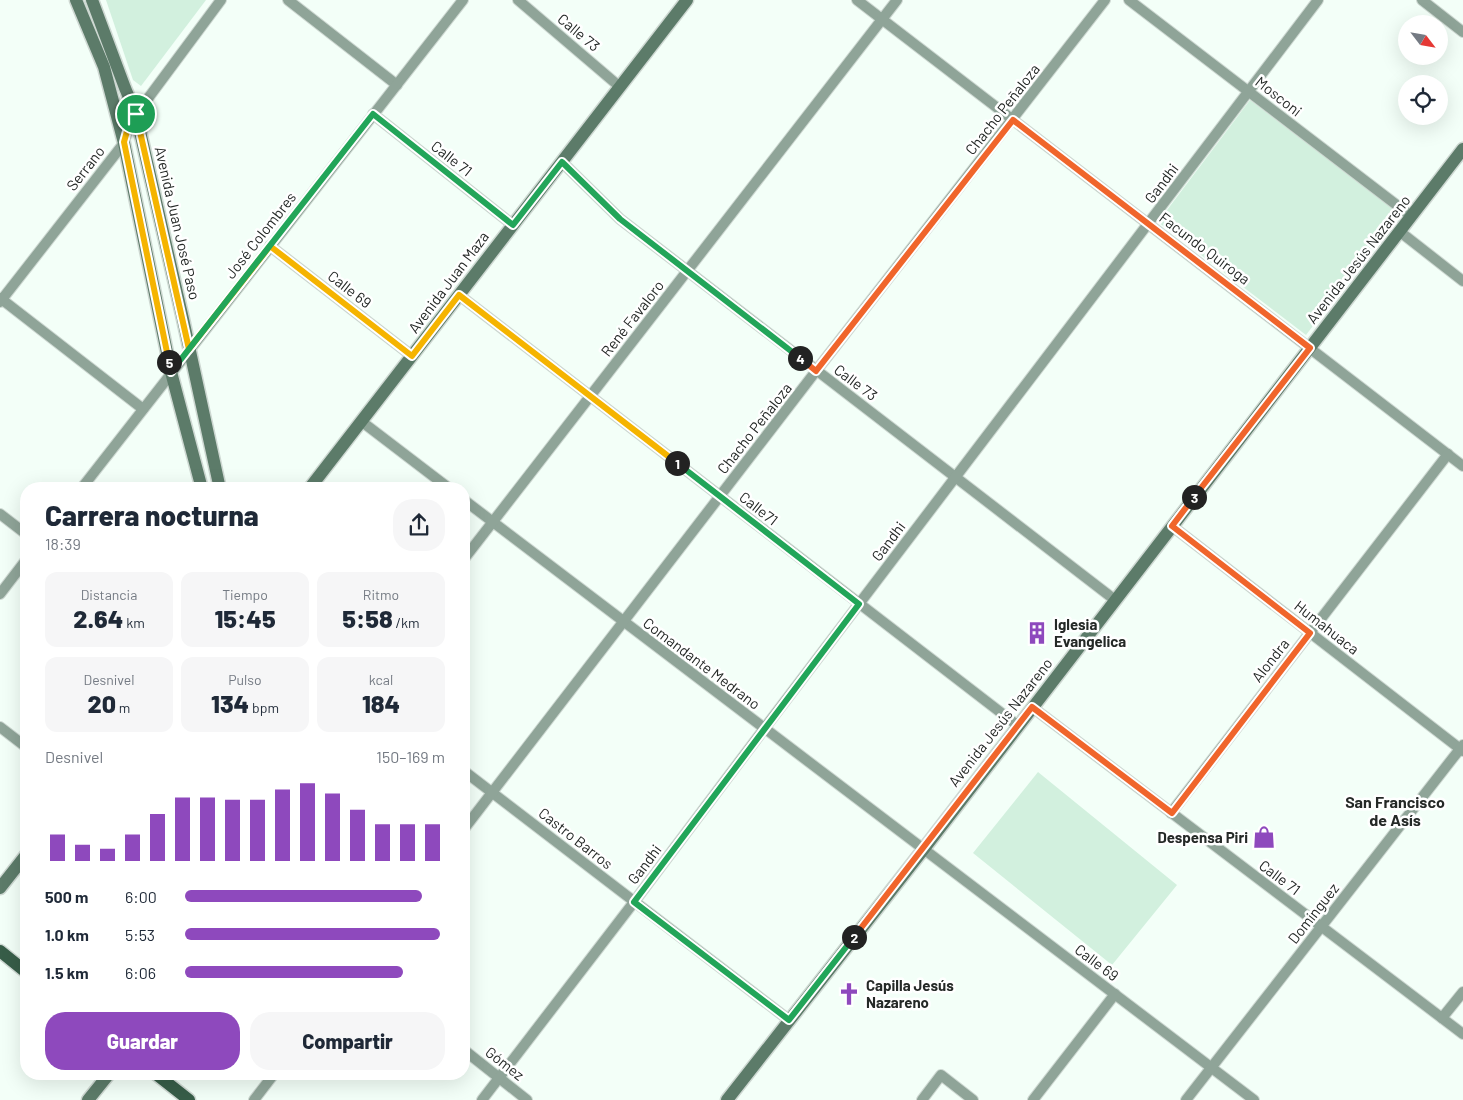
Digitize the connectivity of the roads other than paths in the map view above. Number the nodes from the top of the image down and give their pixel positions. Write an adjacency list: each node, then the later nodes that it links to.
1 (76, 0): 22 (main road)
2 (92, 0): 19 (main road, Avenida Juan José Paso)
3 (221, 0): 19 (street, Serrano)
4 (288, 0): 16 (street)
5 (463, 0): 16 (street, José Colombres)
6 (518, 0): 17 (street, Calle 73)
7 (686, 0): 17 (main road, Avenida Juan Maza)
8 (857, 0): 14 (street, Facundo Quiroga)
9 (897, 0): 14 (street, René Favaloro)
10 (1106, 0): 21 (street, Chacho Peñaloza)
11 (1129, 0): 18 (street, Mosconi)
12 (1318, 0): 18 (street, Gandhi)
13 (1422, 0): 15 (street)
14 (882, 19): 21 (street, Facundo Quiroga); 30 (street, René Favaloro)
15 (1463, 32)
16 (397, 84): 20 (street, José Colombres)
17 (620, 87): 24 (main road, Avenida Juan Maza)
18 (1249, 92): 25 (street, Mosconi); 26 (street, Gandhi)
19 (136, 114): 22 (street, Serrano); 35 (main road, Avenida Juan José Paso)
20 (373, 114): 27 (street, Calle 71); 29 (street, José Colombres)
21 (1013, 120): 26 (street, Facundo Quiroga); 37 (street, Chacho Peñaloza)
22 (124, 142): 33 (street, Serrano); 38 (main road)
23 (1463, 149): 25 (main road, Avenida Jesús Nazareno)
24 (562, 162): 27 (main road, Avenida Juan Maza); 30 (street, Calle 73)
25 (1411, 216): 28 (main road, Avenida Jesús Nazareno)
26 (1148, 224): 34 (street, Facundo Quiroga); 44 (street, Gandhi)
27 (513, 225): 32 (main road, Avenida Juan Maza)
28 (1399, 232): 31 (street); 34 (main road, Avenida Jesús Nazareno)
29 (270, 246): 35 (street, José Colombres); 36 (street, Calle 69)
30 (686, 272): 37 (street, Calle 73); 39 (street, René Favaloro)
31 (1463, 281)
32 (459, 295): 36 (main road, Avenida Juan Maza); 39 (street, Calle71)
33 (1, 300): 40 (street)
34 (1310, 348): 42 (street, Facundo Quiroga); 54 (main road, Avenida Jesús Nazareno)
35 (189, 349): 38 (street, José Colombres); 47 (main road, Avenida Juan José Paso)
36 (412, 356): 41 (main road, Avenida Juan Maza)
37 (816, 371): 44 (street, Calle 73); 50 (street, Chacho Peñaloza)
38 (171, 372): 40 (street, José Colombres); 46 (main road)
39 (590, 396): 50 (street, Calle71); 53 (street, René Favaloro)
40 (143, 409): 45 (street, José Colombres)
41 (361, 421): 48 (main road, Avenida Juan Maza); 49 (street)
42 (1448, 454): 43 (street, Facundo Quiroga); 62 (street, Alondra)
43 (1463, 466)
44 (955, 478): 59 (street, Calle 73); 60 (street, Gandhi)
45 (86, 482)
46 (200, 482)
47 (218, 482)
48 (314, 482)
49 (441, 482)
50 (720, 496): 60 (street, Calle71); 61 (street, Chacho Peñaloza)
51 (470, 505): 53 (street, Comandante Medrano)
52 (0, 514): 55 (street)
53 (492, 522): 56 (street, René Favaloro); 61 (street, Comandante Medrano)
54 (1172, 526): 59 (main road, Avenida Jesús Nazareno); 62 (street, Humahuaca)
55 (20, 529)
56 (470, 551)
57 (20, 568): 58 (street)
58 (0, 594)
59 (1115, 600): 63 (main road, Avenida Jesús Nazareno)
60 (859, 604): 64 (street, Calle71); 66 (street, Gandhi)
61 (623, 621): 66 (street, Comandante Medrano); 70 (street, Chacho Peñaloza)
62 (1310, 633): 68 (street, Humahuaca); 71 (street, Alondra)
63 (1032, 707): 64 (main road, Avenida Jesús Nazareno); 71 (street, Calle 71)
64 (1017, 725): 73 (main road, Avenida Jesús Nazareno)
65 (0, 727): 67 (street)
66 (764, 728): 73 (street, Comandante Medrano); 76 (street, Gandhi)
67 (20, 743)
68 (1462, 749): 77 (street, Domínguez)
69 (470, 776): 70 (street, Castro Barros)
70 (492, 793): 72 (street, Chacho Peñaloza); 76 (street, Castro Barros)
71 (1172, 813): 77 (street, Calle 71)
72 (470, 821)
73 (923, 850): 81 (street, Calle 69); 83 (main road, Avenida Jesús Nazareno)
74 (20, 862): 75 (main road)
75 (0, 888)
76 (634, 902): 83 (street, Castro Barros); 87 (street, Gandhi)
77 (1321, 927): 82 (street, Calle 71); 86 (street, Domínguez)
78 (0, 951): 79 (main road)
79 (20, 967)
80 (1463, 992): 82 (street)
81 (1115, 994): 86 (street, Calle 69); 99 (street)
82 (1442, 1018): 84 (street, Calle 71)
83 (789, 1020): 96 (main road, Avenida Jesús Nazareno)
84 (1463, 1034)
85 (470, 1055): 87 (street, Gómez)
86 (1211, 1068): 100 (street, Domínguez); 101 (street, Calle 69)
87 (499, 1078): 94 (street, Gandhi); 95 (street, Gómez)
88 (103, 1080): 91 (main road)
89 (164, 1080): 92 (main road)
90 (269, 1080): 93 (street)
91 (88, 1100)
92 (189, 1100)
93 (254, 1100)
94 (482, 1100)
95 (528, 1100)
96 (727, 1100)
97 (922, 1100): 98 (street)
98 (973, 1100)
99 (1033, 1100)
100 (1186, 1100)
101 (1254, 1100)

